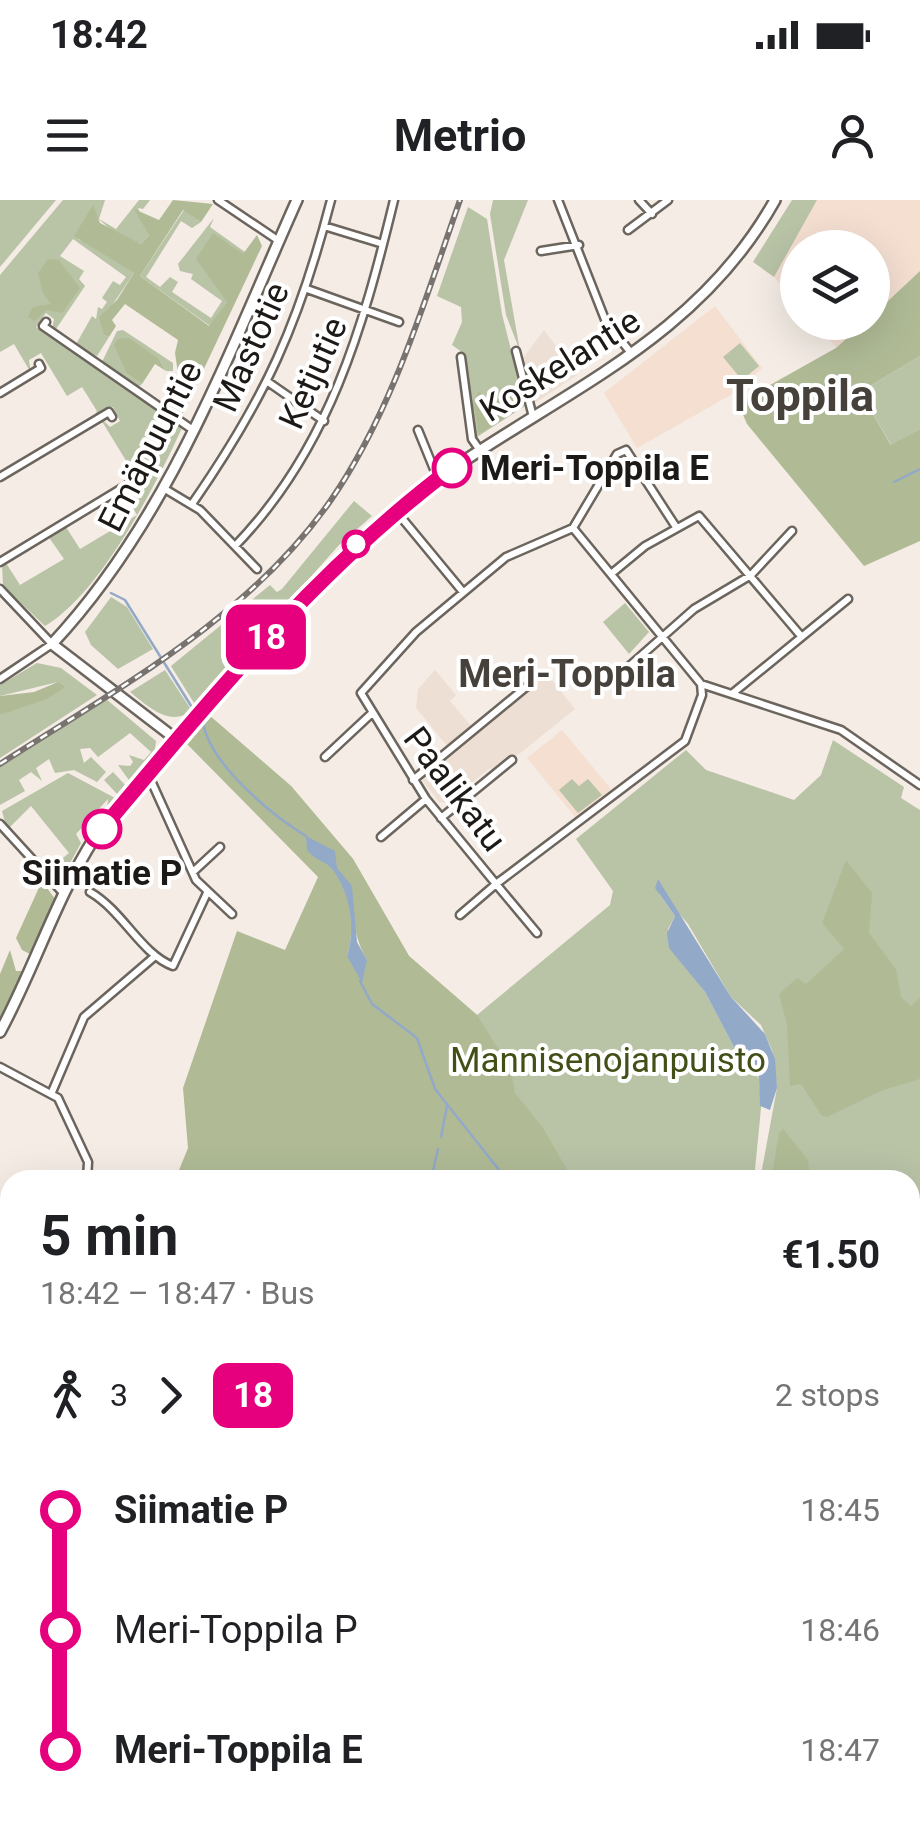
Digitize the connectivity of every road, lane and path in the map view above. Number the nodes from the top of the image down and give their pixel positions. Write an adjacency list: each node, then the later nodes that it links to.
1 (218, 200): 12 (street)
2 (297, 200): 12 (main road, Emäpuuntie)
3 (331, 200): 10 (street, Mastotie)
4 (394, 200): 13 (street, Ketjutie)
5 (558, 200): 14 (street)
6 (639, 200): 9 (street)
7 (668, 200): 9 (street)
8 (770, 202): 21 (main road, Koskelantie)
9 (652, 214): 11 (street)
10 (324, 226): 13 (street); 16 (street, Mastotie)
11 (628, 230)
12 (279, 240): 29 (main road, Emäpuuntie)
13 (383, 244): 17 (street, Ketjutie)
14 (579, 245): 15 (street); 21 (street)
15 (541, 251)
16 (306, 289): 17 (street); 24 (street, Mastotie)
17 (367, 310): 19 (street); 28 (street, Ketjutie)
18 (46, 322): 29 (street)
19 (399, 322)
20 (516, 351): 27 (street)
21 (633, 355): 27 (main road, Koskelantie)
22 (461, 357): 31 (street)
23 (39, 364): 25 (street)
24 (268, 382): 28 (street); 36 (street, Mastotie)
25 (0, 393)
26 (112, 417): 32 (street)
27 (533, 417): 31 (main road, Koskelantie)
28 (324, 420): 41 (street, Ketjutie)
29 (193, 430): 35 (main road, Emäpuuntie)
30 (418, 430): 33 (street)
31 (478, 449): 33 (main road, Koskelantie)
32 (0, 477)
33 (438, 479): 37 (main road, Koskelantie)
34 (132, 482): 42 (street)
35 (165, 489): 36 (street); 51 (main road, Emäpuuntie)
36 (192, 504): 41 (street)
37 (396, 511): 47 (street); 58 (main road, Koskelantie)
38 (676, 527): 39 (street); 44 (street); 45 (street)
39 (573, 528): 44 (street); 47 (street)
40 (792, 531): 45 (street)
41 (236, 546): 43 (street)
42 (0, 562)
43 (257, 569)
44 (611, 574): 49 (street)
45 (751, 575): 49 (street); 50 (street)
46 (0, 589): 51 (street)
47 (463, 592): 57 (street, Paalikatu)
48 (848, 599): 50 (street)
49 (661, 636): 52 (street); 54 (street)
50 (801, 636): 56 (street)
51 (52, 644): 53 (street, Emäpuuntie); 58 (main road)
52 (618, 677)
53 (0, 679)
54 (702, 684): 56 (street); 70 (street, Paalikatu)
55 (526, 687): 62 (street)
56 (732, 694): 63 (street)
57 (371, 714): 59 (street); 62 (street, Paalikatu)
58 (177, 740): 61 (main road, Koskelantie)
59 (324, 757)
60 (512, 760): 65 (street)
61 (148, 774): 69 (street); 73 (main road, Koskelantie)
62 (413, 780): 64 (street, Paalikatu)
63 (920, 785)
64 (426, 800): 65 (street, Paalikatu); 67 (street)
65 (441, 818): 70 (street, Paalikatu)
66 (0, 824): 73 (street)
67 (380, 836)
68 (220, 847): 69 (street)
69 (193, 872): 72 (street)
70 (496, 884): 75 (street); 76 (street)
71 (90, 892): 77 (street)
72 (208, 893): 74 (street); 77 (street)
73 (64, 894): 78 (main road, Koskelantie)
74 (232, 914)
75 (460, 915)
76 (537, 933)
77 (154, 957): 80 (street)
78 (0, 1032)
79 (0, 1067): 80 (street)
80 (52, 1092): 81 (street)
81 (88, 1170)

